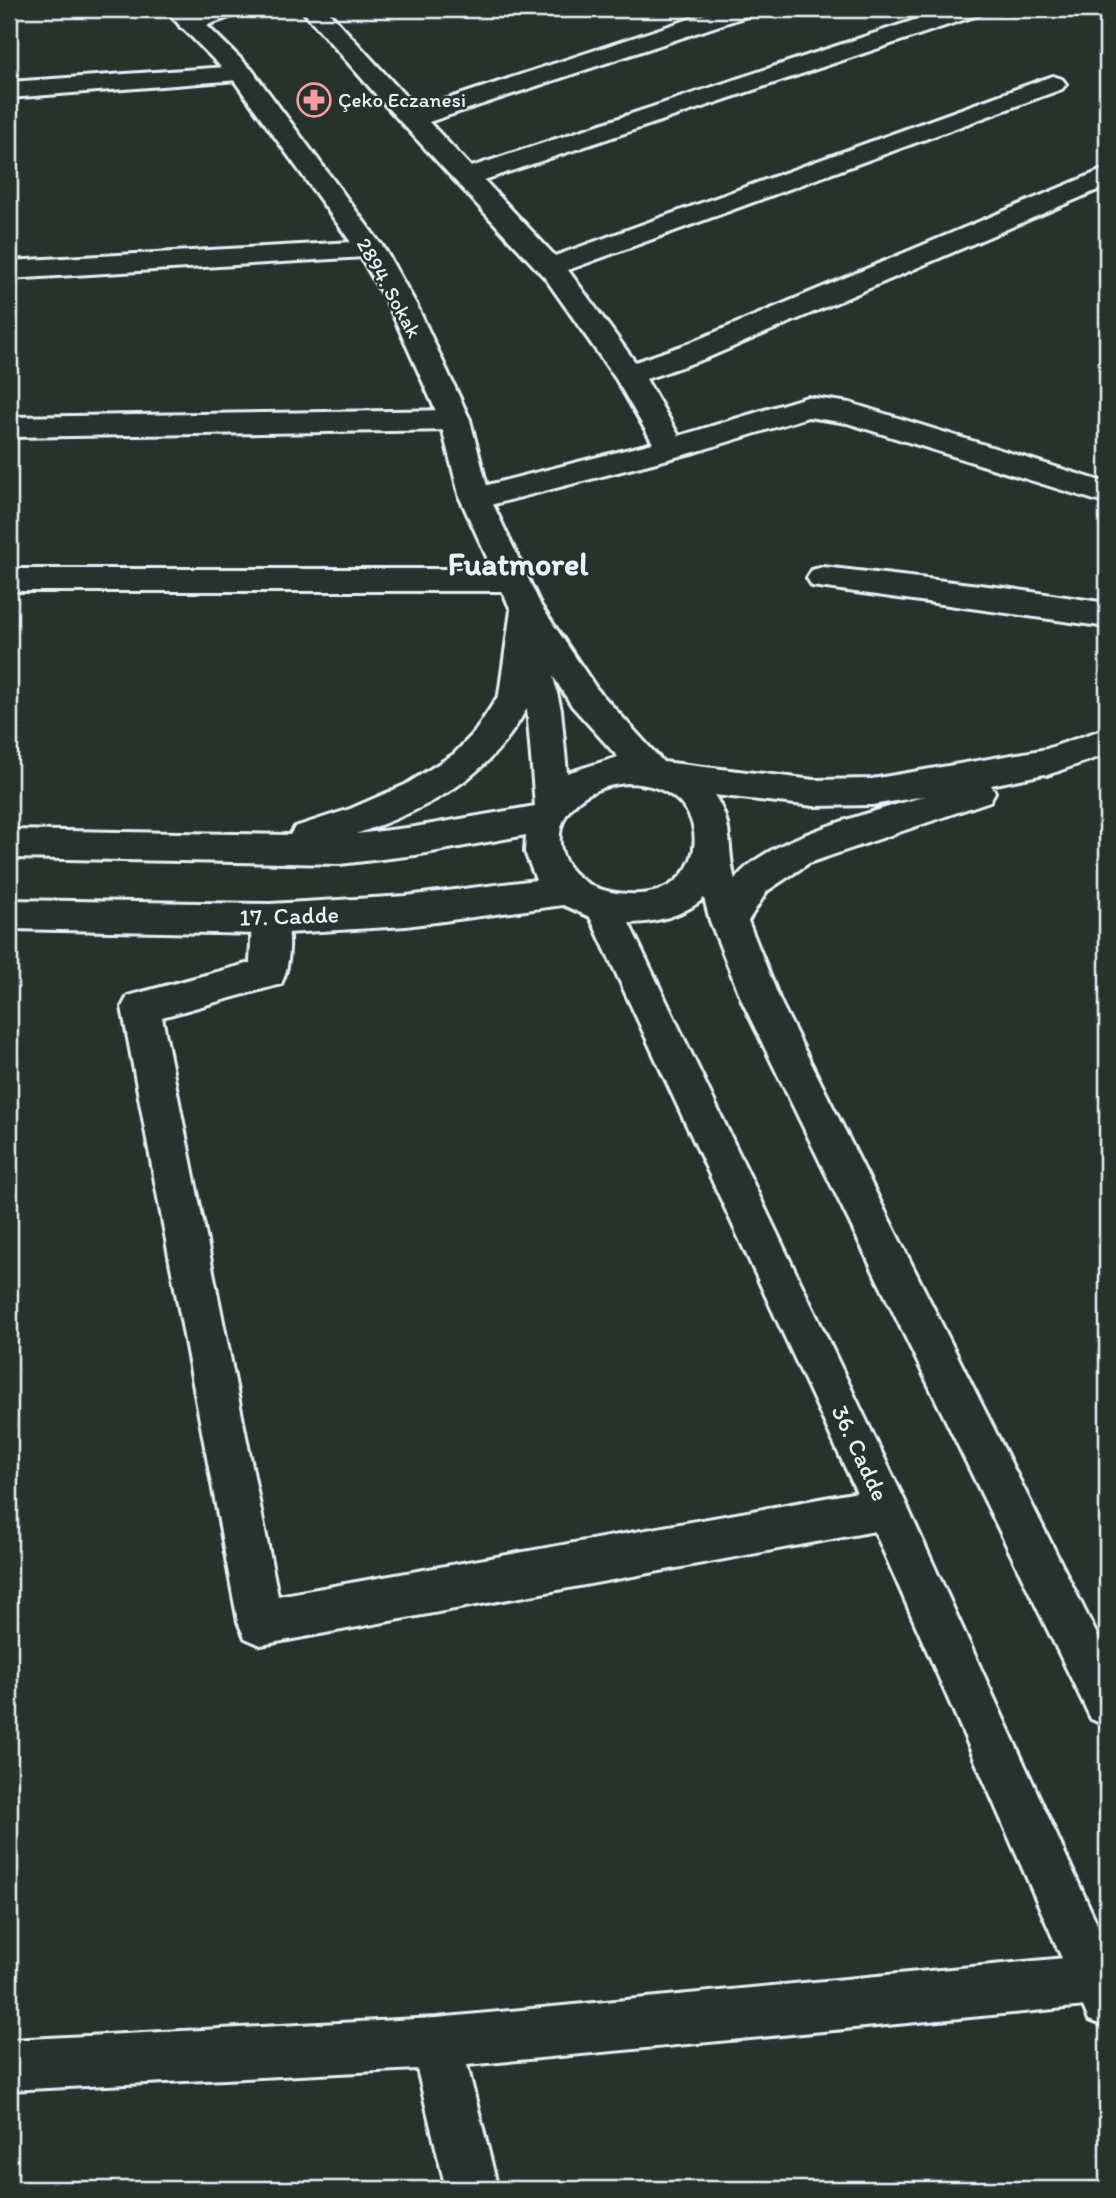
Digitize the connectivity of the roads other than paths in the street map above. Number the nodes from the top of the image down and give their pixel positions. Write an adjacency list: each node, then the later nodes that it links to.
1 (229, 9): 5 (street)
2 (313, 9): 9 (street)
3 (744, 9): 9 (street)
4 (972, 9): 11 (street)
5 (183, 16): 6 (street, 2894. Sokak)
6 (242, 74): 8 (street); 12 (street, 2894. Sokak)
7 (1053, 84): 13 (street)
8 (9, 90)
9 (412, 119): 11 (street)
10 (1107, 176): 15 (street)
11 (467, 177): 13 (street)
12 (371, 250): 14 (street); 16 (street, 2894. Sokak)
13 (551, 267): 15 (street)
14 (9, 270)
15 (629, 375): 18 (street)
16 (455, 420): 17 (street); 20 (street, 2894. Sokak)
17 (9, 426)
18 (671, 448): 19 (street); 20 (street)
19 (1107, 494)
20 (475, 499): 23 (street, 2894. Sokak)
21 (823, 578): 25 (street)
22 (9, 580): 23 (street)
23 (511, 580): 24 (street, 2894. Sokak)
24 (527, 610): 28 (street, 2894. Sokak); 29 (street); 31 (street)
25 (1107, 615)
26 (1107, 741): 27 (street)
27 (1047, 762): 28 (street); 36 (street)
28 (663, 776): 29 (street); 32 (street)
29 (550, 811): 31 (street); 33 (street)
30 (9, 844): 31 (street)
31 (274, 848)
32 (711, 850): 33 (street); 36 (street)
33 (586, 899): 35 (street, 17. Cadde); 37 (street, 36. Cadde)
34 (9, 915): 35 (street, 17. Cadde)
35 (270, 919): 37 (street)
36 (728, 921): 38 (street)
37 (886, 1508): 39 (street, 36. Cadde)
38 (1107, 1703)
39 (1102, 1991): 40 (street)
40 (436, 2043): 41 (street); 42 (street)
41 (9, 2065)
42 (472, 2189)

